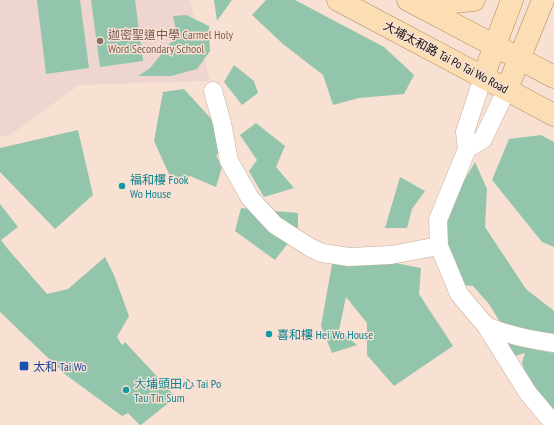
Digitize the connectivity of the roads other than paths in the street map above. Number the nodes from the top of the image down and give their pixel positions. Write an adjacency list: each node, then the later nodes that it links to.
1 (338, 0): 9 (main road, 大埔太和路 Tai Po Tai Wo Road)
2 (408, 0): 7 (main road)
3 (417, 0): 4 (main road)
4 (474, 0)
5 (512, 0): 7 (main road)
6 (543, 0): 8 (main road)
7 (495, 45): 8 (main road); 9 (main road)
8 (520, 58): 10 (main road); 11 (main road)
9 (483, 77): 11 (main road, 大埔太和路 Tai Po Tai Wo Road); 14 (street)
10 (554, 77)
11 (507, 89): 13 (main road, 大埔太和路 Tai Po Tai Wo Road); 14 (street)
12 (213, 91): 15 (street)
13 (554, 115)
14 (467, 149): 15 (street)
15 (439, 246): 16 (street)
16 (486, 326): 17 (street); 18 (street)
17 (554, 343)
18 (554, 424)

